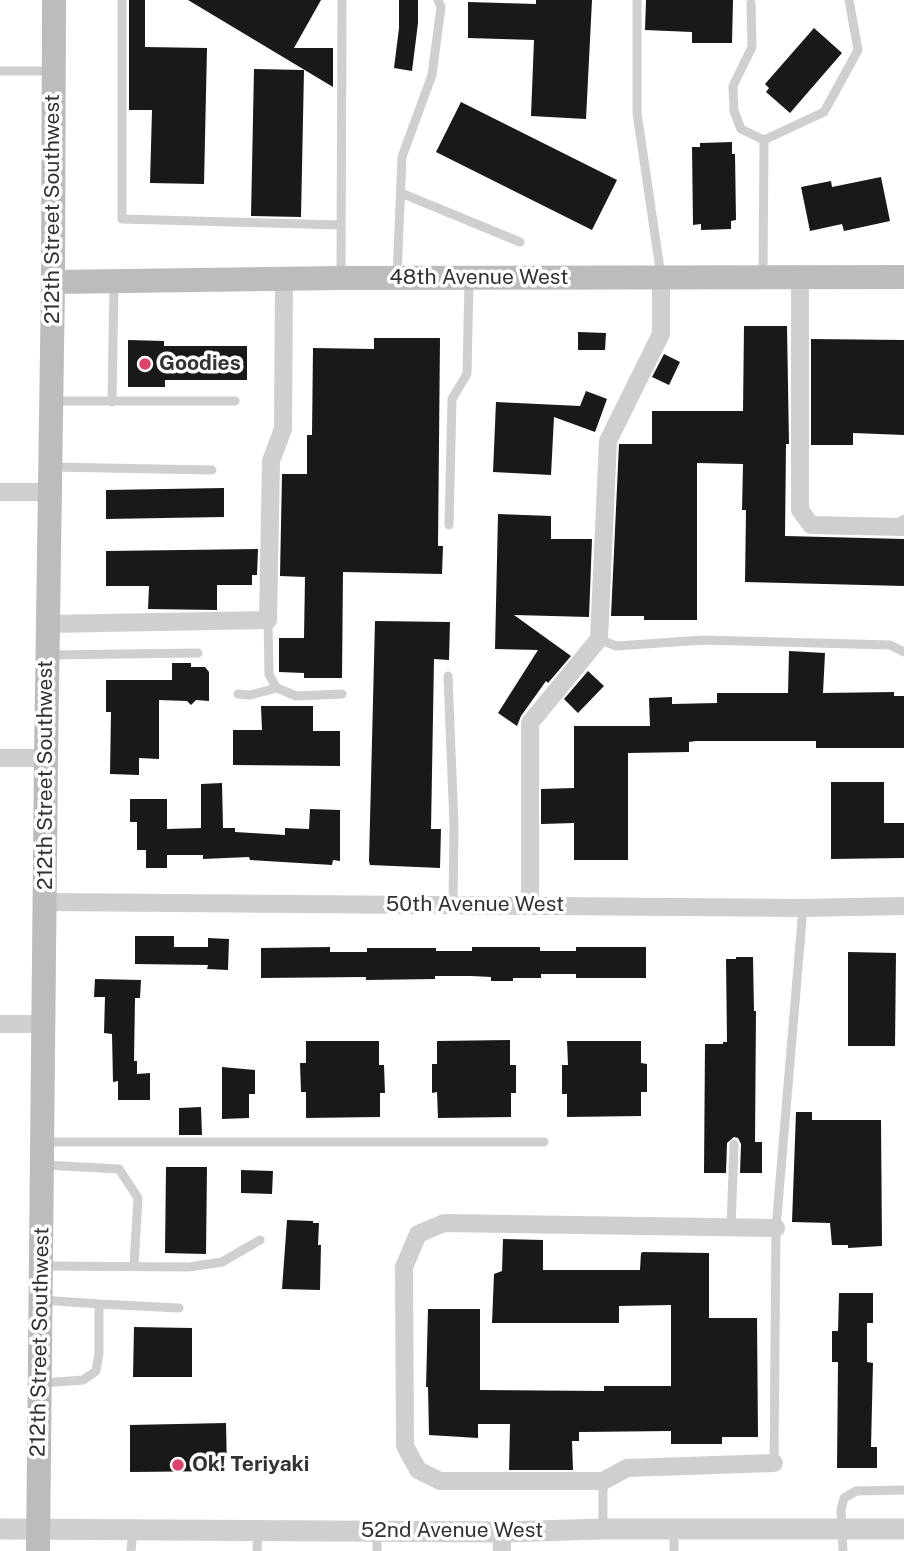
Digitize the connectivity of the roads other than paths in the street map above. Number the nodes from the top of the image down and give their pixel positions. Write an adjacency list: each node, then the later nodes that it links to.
1 (54, 0): 9 (main road, 212th Street Southwest)
2 (122, 0): 12 (lane)
3 (342, 0): 12 (lane)
4 (438, 0): 11 (lane)
5 (637, 0): 21 (lane)
6 (849, 0): 10 (lane)
7 (751, 3): 10 (lane)
8 (0, 71): 9 (lane)
9 (52, 71): 23 (main road, 212th Street Southwest)
10 (764, 140): 15 (lane)
11 (401, 193): 13 (lane); 14 (lane)
12 (341, 225): 19 (lane)
13 (520, 242)
14 (396, 277): 19 (main road, 48th Avenue West); 20 (main road, 48th Avenue West)
15 (763, 277): 16 (main road, 48th Avenue West); 21 (main road, 48th Avenue West)
16 (800, 277): 17 (main road, 48th Avenue West); 31 (street)
17 (904, 277)
18 (284, 278): 19 (main road, 48th Avenue West); 22 (main road, 48th Avenue West); 33 (street)
19 (341, 278)
20 (470, 278): 21 (main road, 48th Avenue West); 32 (lane)
21 (661, 278): 35 (street)
22 (114, 280): 23 (main road, 48th Avenue West); 25 (lane)
23 (54, 282): 24 (main road, 212th Street Southwest)
24 (51, 401): 25 (lane); 27 (main road, 212th Street Southwest)
25 (112, 401): 26 (lane)
26 (234, 401)
27 (50, 467): 28 (lane); 30 (main road, 212th Street Southwest)
28 (212, 470)
29 (0, 492): 30 (street)
30 (49, 492): 34 (main road, 212th Street Southwest)
31 (904, 524)
32 (449, 525)
33 (268, 620): 34 (street); 40 (lane)
34 (48, 624): 38 (main road, 212th Street Southwest)
35 (599, 639): 36 (lane); 47 (street)
36 (904, 652)
37 (198, 653): 38 (lane)
38 (47, 655): 44 (main road, 212th Street Southwest)
39 (447, 676): 46 (lane)
40 (277, 688): 41 (lane); 42 (lane)
41 (238, 694)
42 (342, 694)
43 (0, 758): 44 (street)
44 (46, 758): 45 (main road, 212th Street Southwest)
45 (46, 902): 46 (street, 50th Avenue West); 51 (main road, 212th Street Southwest)
46 (453, 905): 47 (street, 50th Avenue West)
47 (530, 905): 49 (street, 50th Avenue West)
48 (904, 906): 49 (street, 50th Avenue West)
49 (803, 908): 56 (lane)
50 (0, 1024): 51 (street)
51 (45, 1024): 54 (main road, 212th Street Southwest)
52 (544, 1142): 54 (lane)
53 (734, 1144): 55 (lane)
54 (43, 1154): 58 (lane); 59 (main road, 212th Street Southwest)
55 (731, 1227): 56 (street); 65 (street)
56 (776, 1228): 64 (lane)
57 (260, 1240): 58 (lane)
58 (134, 1265): 59 (lane)
59 (41, 1266): 60 (main road, 212th Street Southwest)
60 (41, 1300): 61 (lane); 63 (main road, 212th Street Southwest)
61 (99, 1304): 62 (lane); 63 (lane)
62 (179, 1308)
63 (40, 1383): 73 (main road, 212th Street Southwest)
64 (774, 1463): 65 (street)
65 (603, 1481): 69 (lane)
66 (904, 1490): 71 (lane)
67 (0, 1529): 73 (street, 52nd Avenue West)
68 (133, 1529): 73 (street, 52nd Avenue West); 74 (street, 52nd Avenue West); 77 (lane)
69 (603, 1529): 70 (street, 52nd Avenue West); 76 (street, 52nd Avenue West)
70 (674, 1529): 71 (street, 52nd Avenue West); 78 (lane)
71 (842, 1529): 72 (street, 52nd Avenue West); 79 (lane)
72 (904, 1529)
73 (38, 1540)
74 (258, 1540): 75 (street, 52nd Avenue West)
75 (377, 1541): 76 (street, 52nd Avenue West)
76 (502, 1541)
77 (131, 1551)
78 (674, 1551)
79 (843, 1551)

